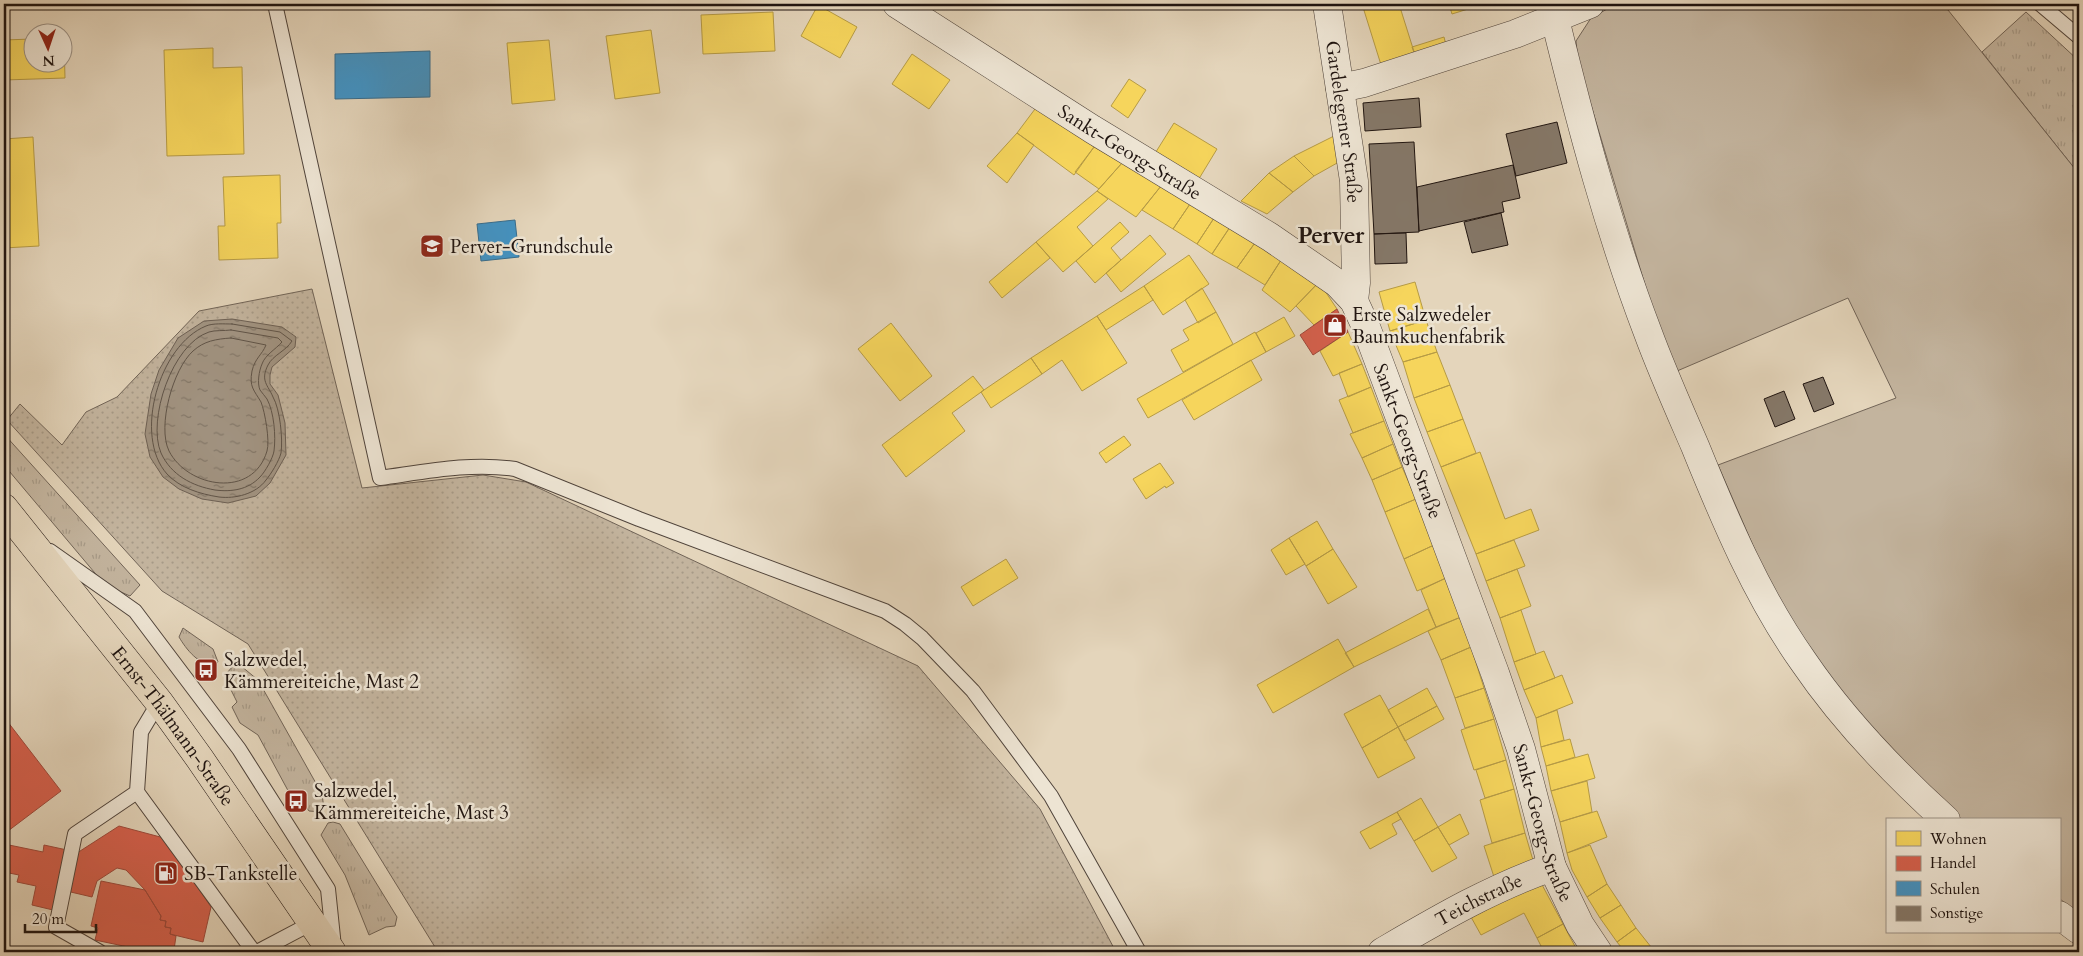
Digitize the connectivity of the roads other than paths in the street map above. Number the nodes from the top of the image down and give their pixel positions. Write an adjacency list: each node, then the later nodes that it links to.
1 (274, 4): 21 (lane)
2 (898, 4): 9 (street, Sankt-Georg-Straße)
3 (1327, 4): 8 (street, Gardelegener Straße)
4 (1590, 4): 6 (street)
5 (2040, 4): 7 (lane)
6 (1555, 19): 8 (street); 13 (street)
7 (2079, 37)
8 (1340, 88): 9 (street, Gardelegener Straße)
9 (1354, 301): 14 (street, Sankt-Georg-Straße)
10 (10, 518): 11 (main road, Ernst-Thälmann-Straße); 20 (lane)
11 (159, 702): 12 (lane); 16 (main road, Ernst-Thälmann-Straße)
12 (137, 792): 18 (lane); 19 (lane)
13 (1944, 818)
14 (1552, 867): 22 (street, Teichstraße); 23 (street, Sankt-Georg-Straße)
15 (2060, 916): 17 (street)
16 (312, 923): 19 (lane); 20 (main road, Ernst-Thälmann-Straße)
17 (2079, 930)
18 (100, 952)
19 (256, 952)
20 (333, 952)
21 (1139, 952)
22 (1382, 952)
23 (1598, 952)

